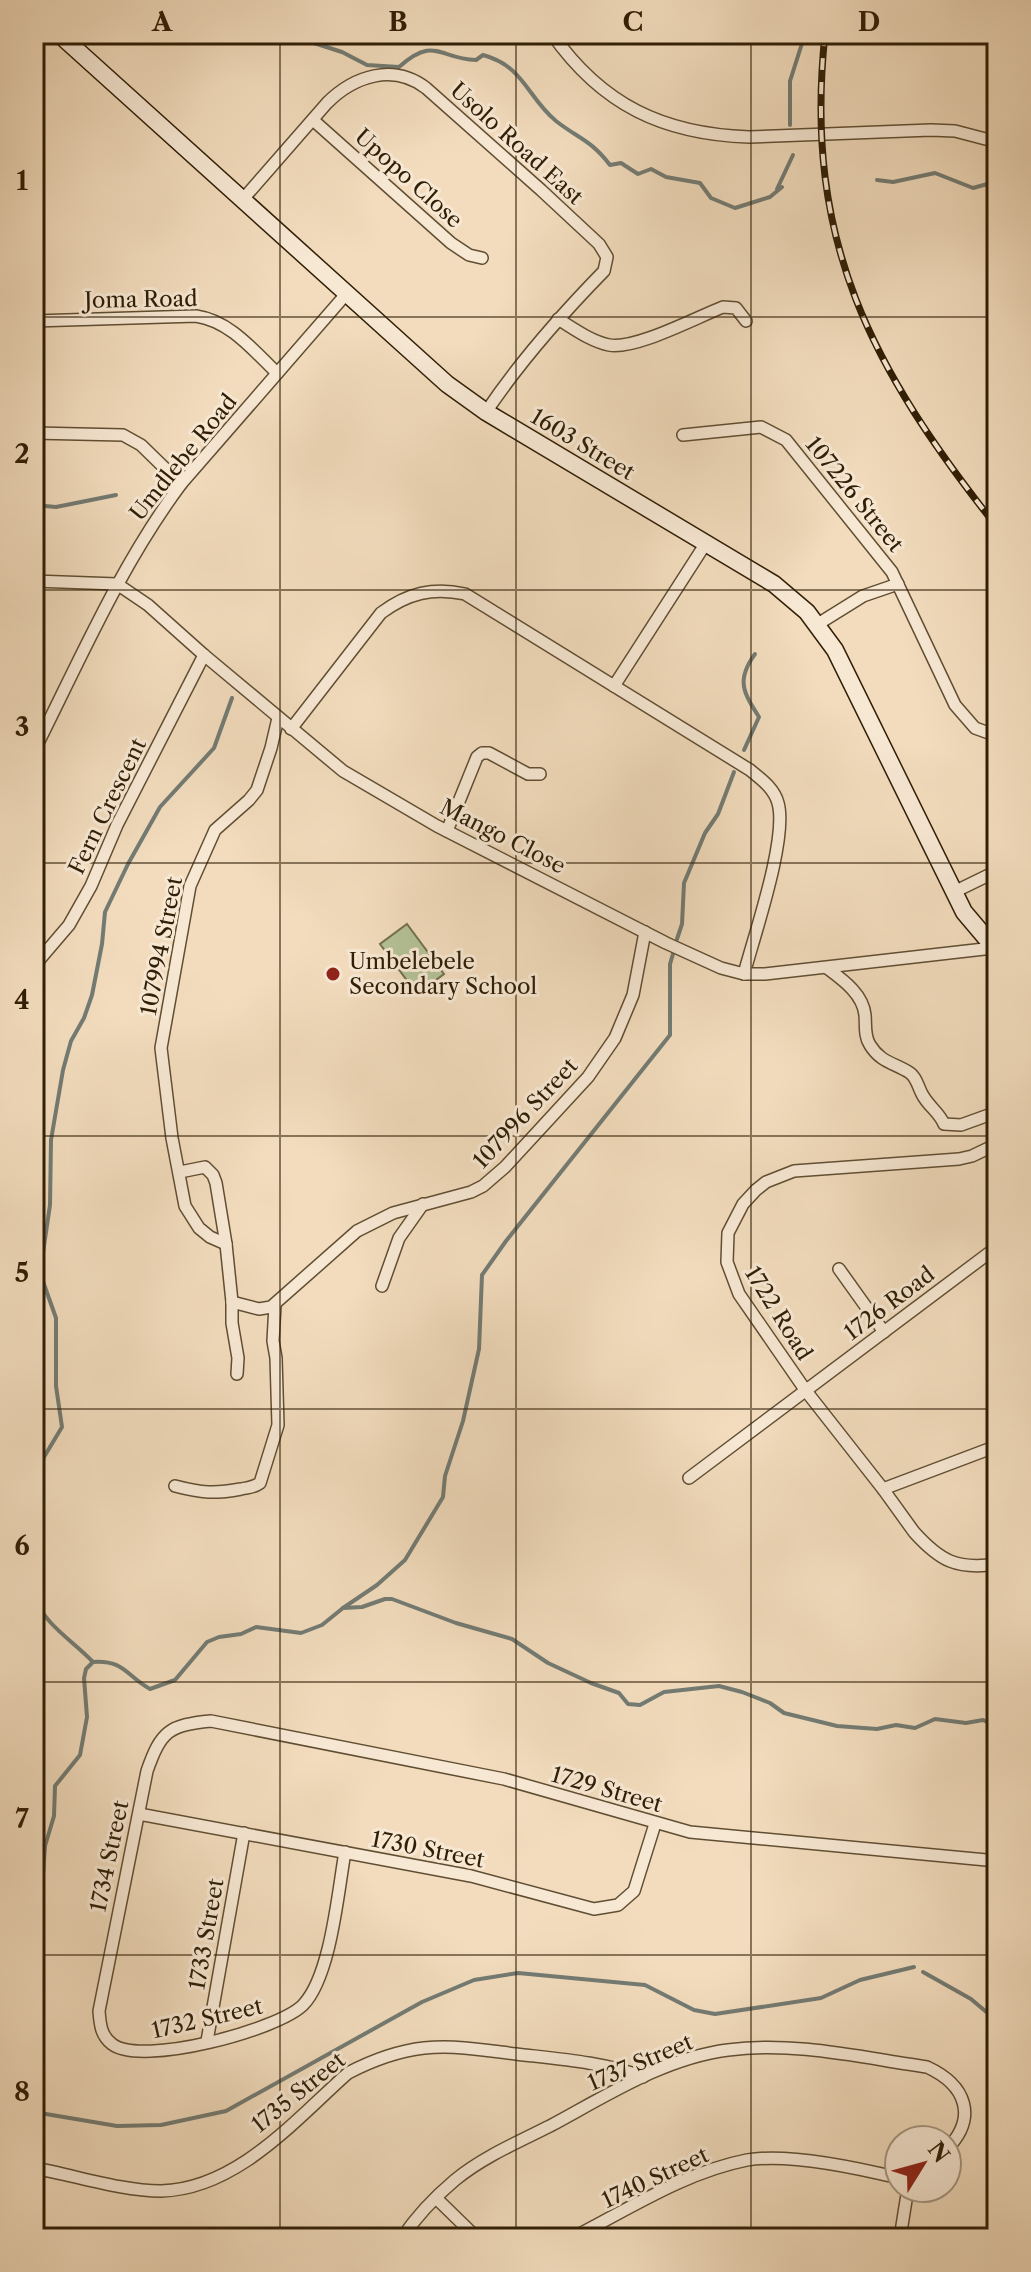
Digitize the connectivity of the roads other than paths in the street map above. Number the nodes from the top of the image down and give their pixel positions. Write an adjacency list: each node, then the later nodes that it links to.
1 (59, 34): 5 (street, 1603 Street)
2 (552, 34): 4 (street)
3 (313, 120): 5 (street, Usolo Road East); 6 (street, Upopo Close); 8 (street, Usolo Road East)
4 (997, 142)
5 (244, 198): 7 (street, 1603 Street)
6 (482, 258)
7 (347, 293): 11 (street, Umdlebe Road); 12 (street, 1603 Street)
8 (558, 319): 10 (street); 12 (street, Usolo Road East)
9 (34, 321): 11 (street, Joma Road)
10 (746, 321)
11 (277, 373): 15 (street, Umdlebe Road)
12 (486, 412): 16 (street, 1603 Street)
13 (34, 433): 15 (street)
14 (683, 435): 19 (street, 107226 Street)
15 (181, 484): 18 (street, Umdlebe Road)
16 (706, 543): 20 (street, 1603 Street); 22 (street)
17 (34, 581): 18 (street)
18 (117, 584): 21 (street, Mango Close); 26 (street, Umdlebe Road)
19 (898, 584): 20 (street, 107226 Street); 25 (street, 107226 Street)
20 (818, 624): 31 (street, 1603 Street)
21 (204, 655): 23 (street, Mango Close); 34 (street, Fern Crescent)
22 (614, 686): 24 (street); 36 (street)
23 (278, 718): 24 (street, Mango Close); 39 (street, 107994 Street)
24 (291, 729): 29 (street, Mango Close)
25 (997, 736)
26 (37, 737): 27 (street, Umdlebe Road)
27 (34, 751)
28 (540, 774): 29 (street)
29 (447, 831): 32 (street, Mango Close)
30 (997, 871): 31 (street)
31 (954, 892): 33 (street, 1603 Street)
32 (645, 932): 36 (street, Mango Close); 40 (street, 107996 Street)
33 (995, 950): 35 (street, Mango Close)
34 (34, 966)
35 (827, 968): 36 (street, Mango Close); 37 (street)
36 (744, 974)
37 (997, 1112)
38 (997, 1144): 49 (street, 1722 Road)
39 (180, 1172): 41 (street, 107994 Street); 41 (street)
40 (423, 1203): 44 (street); 46 (street, 107996 Street)
41 (226, 1244): 45 (street)
42 (997, 1247): 47 (street, 1726 Road)
43 (839, 1269): 47 (street)
44 (382, 1286)
45 (232, 1302): 46 (street); 48 (street)
46 (275, 1305): 52 (street)
47 (884, 1332): 49 (street, 1726 Road)
48 (237, 1374)
49 (806, 1391): 51 (street, 1726 Road); 53 (street, 1722 Road)
50 (997, 1446): 53 (street)
51 (689, 1478)
52 (175, 1486)
53 (883, 1489): 54 (street, 1722 Road)
54 (997, 1564)
55 (211, 1721): 56 (street, 1734 Street); 57 (street, 1729 Street)
56 (139, 1814): 58 (street, 1730 Street); 61 (street, 1734 Street)
57 (655, 1824): 59 (street, 1730 Street); 60 (street, 1729 Street)
58 (244, 1833): 59 (street, 1730 Street); 62 (street, 1733 Street)
59 (345, 1852): 62 (street, 1732 Street)
60 (997, 1861)
61 (105, 2037): 62 (street, 1732 Street)
62 (207, 2041)
63 (643, 2077): 64 (street, 1737 Street); 65 (street, 1735 Street); 67 (street, 1737 Street)
64 (963, 2128)
65 (34, 2168)
66 (883, 2175): 71 (street, 1740 Street)
67 (436, 2198): 69 (street, 1737 Street); 70 (street)
68 (905, 2204): 72 (street)
69 (402, 2238)
70 (477, 2238)
71 (572, 2238)
72 (900, 2238)

